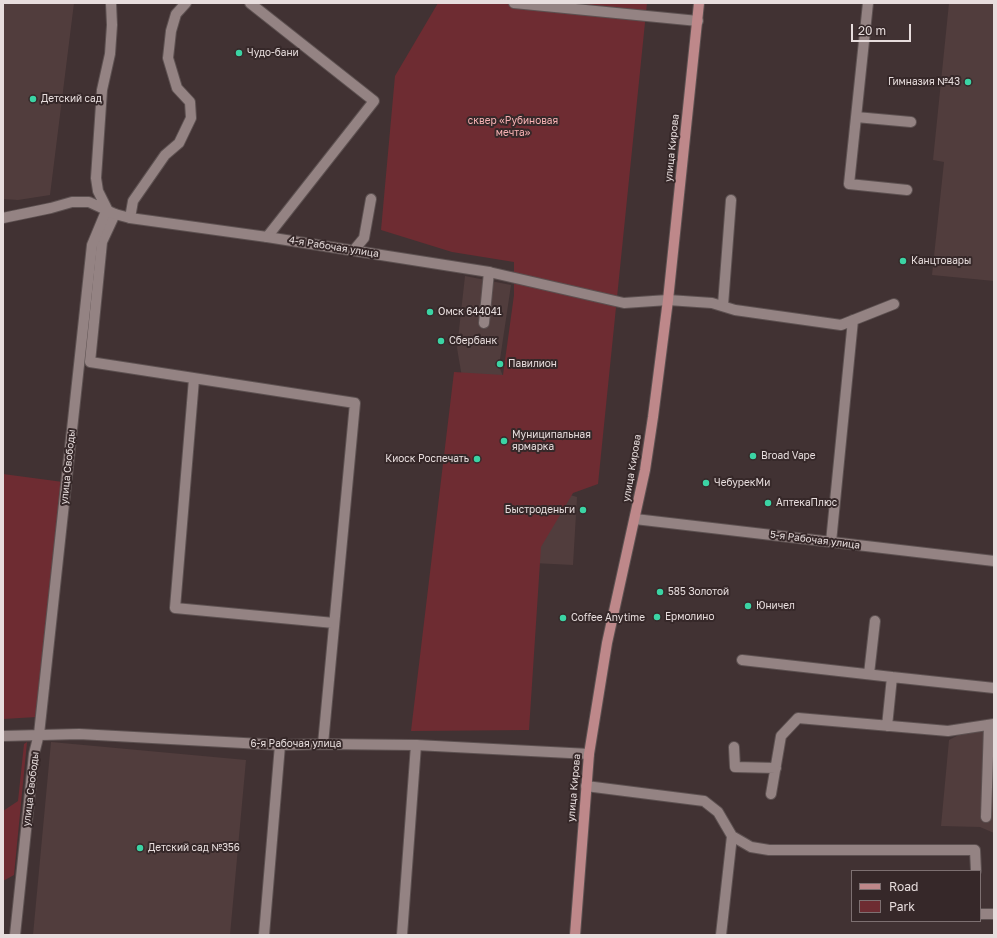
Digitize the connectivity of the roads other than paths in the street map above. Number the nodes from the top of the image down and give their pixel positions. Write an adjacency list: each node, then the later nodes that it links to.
1 (111, 3): 13 (street)
2 (186, 3): 15 (street)
3 (250, 3): 16 (street)
4 (514, 3): 7 (street)
5 (700, 3): 7 (main road, улица Кирова)
6 (868, 3): 8 (street)
7 (698, 21): 19 (main road, улица Кирова)
8 (856, 117): 9 (street); 10 (street)
9 (911, 122)
10 (907, 190)
11 (371, 199): 17 (street)
12 (732, 200): 21 (street)
13 (111, 212): 14 (street, 4-я Рабочая улица); 15 (street, 4-я Рабочая улица); 24 (street); 36 (street, улица Свободы)
14 (3, 218)
15 (130, 218): 16 (street, 4-я Рабочая улица)
16 (267, 237): 17 (street, 4-я Рабочая улица)
17 (354, 250): 18 (street, 4-я Рабочая улица)
18 (489, 272): 19 (street, 4-я Рабочая улица); 23 (street)
19 (668, 300): 21 (street, 4-я Рабочая улица); 25 (main road, улица Кирова)
20 (894, 304): 22 (street, 4-я Рабочая улица)
21 (723, 305): 22 (street, 4-я Рабочая улица)
22 (853, 320): 26 (street)
23 (484, 323)
24 (194, 379): 29 (street); 29 (street)
25 (635, 519): 26 (street, 5-я Рабочая улица); 42 (main road, улица Кирова)
26 (831, 542): 27 (street, 5-я Рабочая улица)
27 (994, 561)
28 (875, 621): 31 (street)
29 (334, 623): 38 (street)
30 (742, 660): 31 (street)
31 (869, 674): 32 (street)
32 (892, 677): 33 (street); 35 (street)
33 (994, 688)
34 (992, 725): 35 (street); 46 (street)
35 (887, 726): 43 (street)
36 (39, 734): 37 (street, 6-я Рабочая улица); 39 (street, 6-я Рабочая улица); 51 (street, улица Свободы)
37 (3, 736)
38 (323, 744): 39 (street, 6-я Рабочая улица); 40 (street, 6-я Рабочая улица)
39 (280, 745): 52 (street)
40 (416, 745): 42 (street, 6-я Рабочая улица); 53 (street)
41 (734, 747): 43 (street)
42 (589, 754): 44 (main road, улица Кирова)
43 (776, 768): 45 (street)
44 (586, 786): 47 (street); 54 (main road, улица Кирова)
45 (771, 794)
46 (986, 817)
47 (732, 836): 48 (street); 55 (street)
48 (976, 870)
49 (981, 914): 50 (street)
50 (994, 914)
51 (15, 935)
52 (264, 935)
53 (402, 935)
54 (575, 935)
55 (721, 935)

